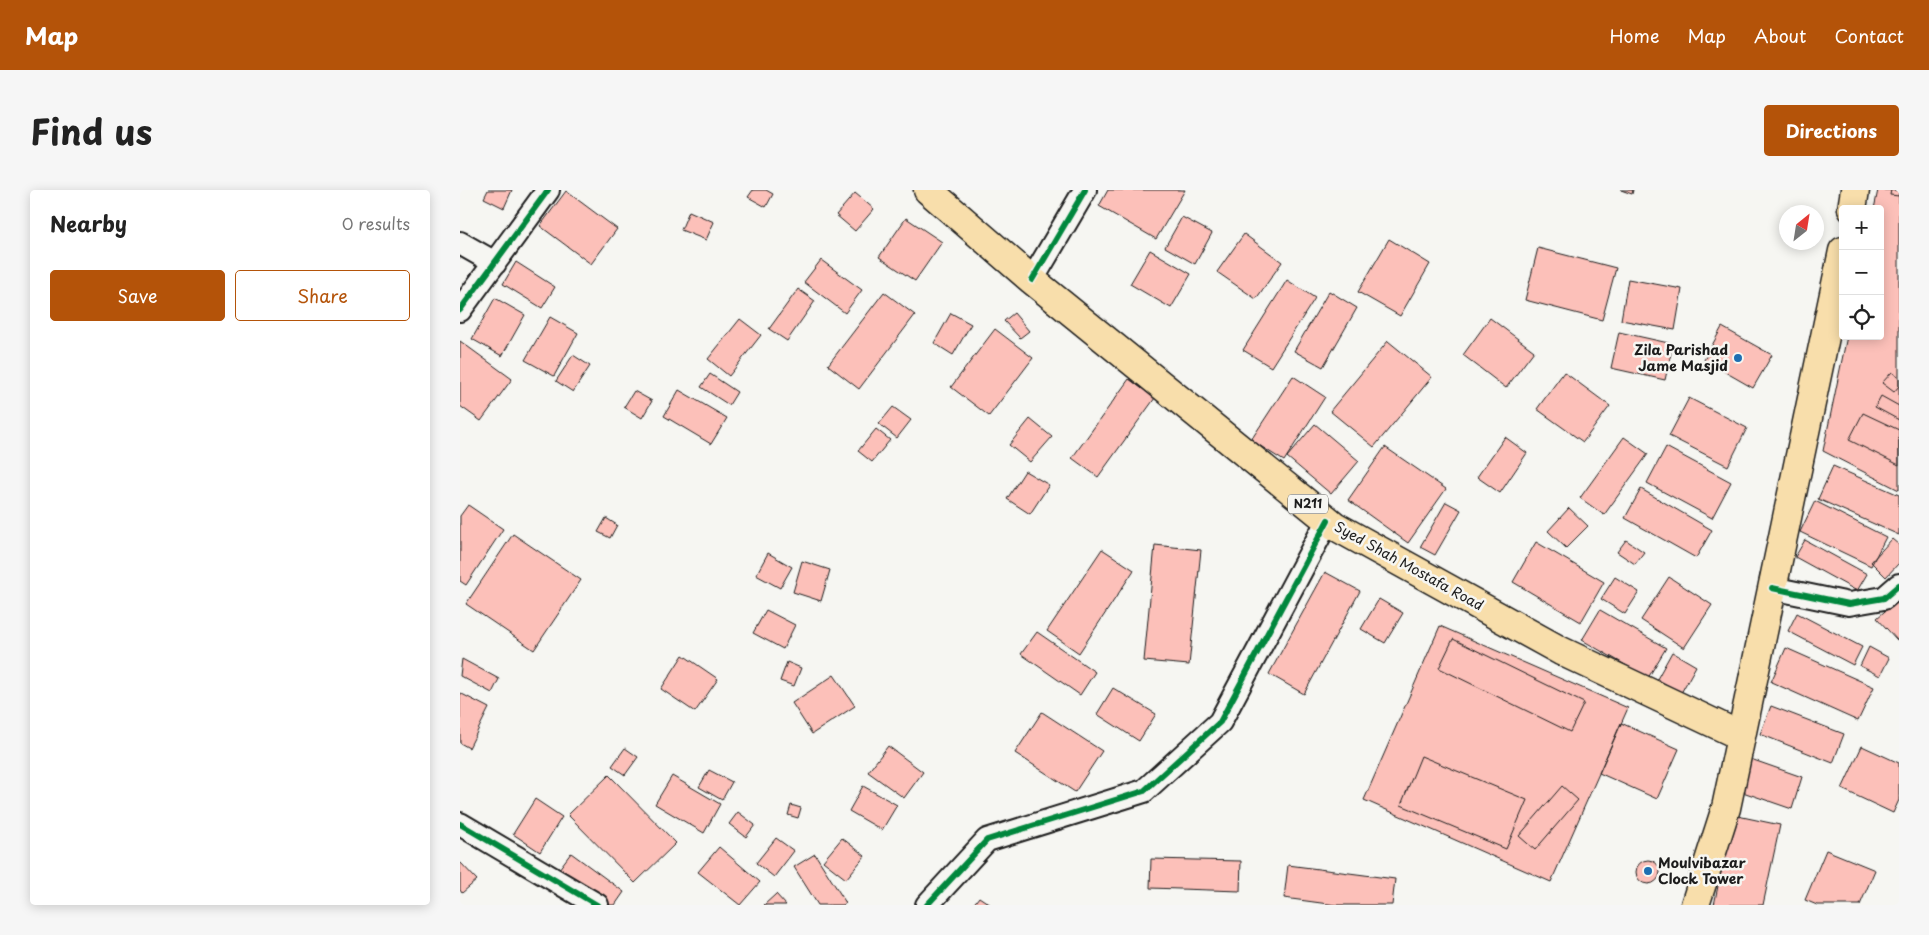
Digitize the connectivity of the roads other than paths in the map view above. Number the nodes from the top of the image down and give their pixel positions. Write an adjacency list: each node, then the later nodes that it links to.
1 (548, 190): 7 (street)
2 (928, 190): 9 (highway, Syed Shah Mostafa Road / N211)
3 (1085, 190): 9 (street)
4 (1856, 190): 5 (highway)
5 (1853, 205)
6 (460, 242): 7 (street)
7 (495, 263): 10 (street)
8 (1839, 269): 13 (highway)
9 (1032, 280): 11 (highway, Syed Shah Mostafa Road / N211)
10 (460, 310)
11 (1328, 520): 14 (highway, Syed Shah Mostafa Road / N211); 17 (street)
12 (1899, 585): 13 (street)
13 (1772, 588): 14 (highway)
14 (1741, 736): 18 (highway)
15 (460, 824): 16 (street)
16 (597, 905)
17 (927, 905)
18 (1695, 905)

